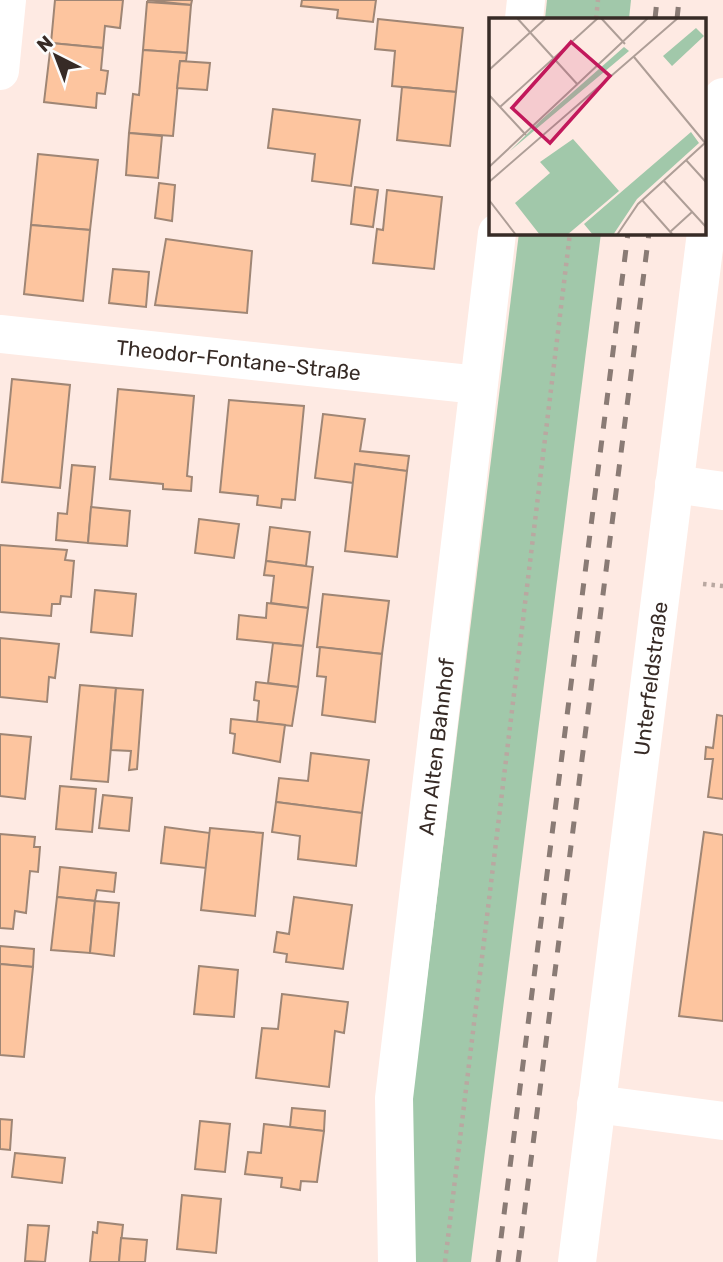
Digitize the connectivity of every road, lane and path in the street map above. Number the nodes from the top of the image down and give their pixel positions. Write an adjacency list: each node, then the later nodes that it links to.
1 (7, 0): 6 (street)
2 (526, 0): 4 (street)
3 (598, 0): 5 (path)
4 (524, 18)
5 (596, 18)
6 (0, 71)
7 (723, 97): 8 (street, Unterfeldstraße)
8 (717, 174): 13 (street, Unterfeldstraße)
9 (497, 234): 12 (street, Am Alten Bahnhof)
10 (570, 234): 20 (path)
11 (0, 334): 12 (street, Theodor-Fontane-Straße)
12 (478, 385): 19 (street, Am Alten Bahnhof)
13 (674, 484): 14 (street); 17 (street, Unterfeldstraße)
14 (723, 491)
15 (701, 584): 16 (path)
16 (723, 586)
17 (596, 1104): 18 (street); 21 (street, Unterfeldstraße)
18 (723, 1121)
19 (397, 1262)
20 (445, 1262)
21 (577, 1262)

